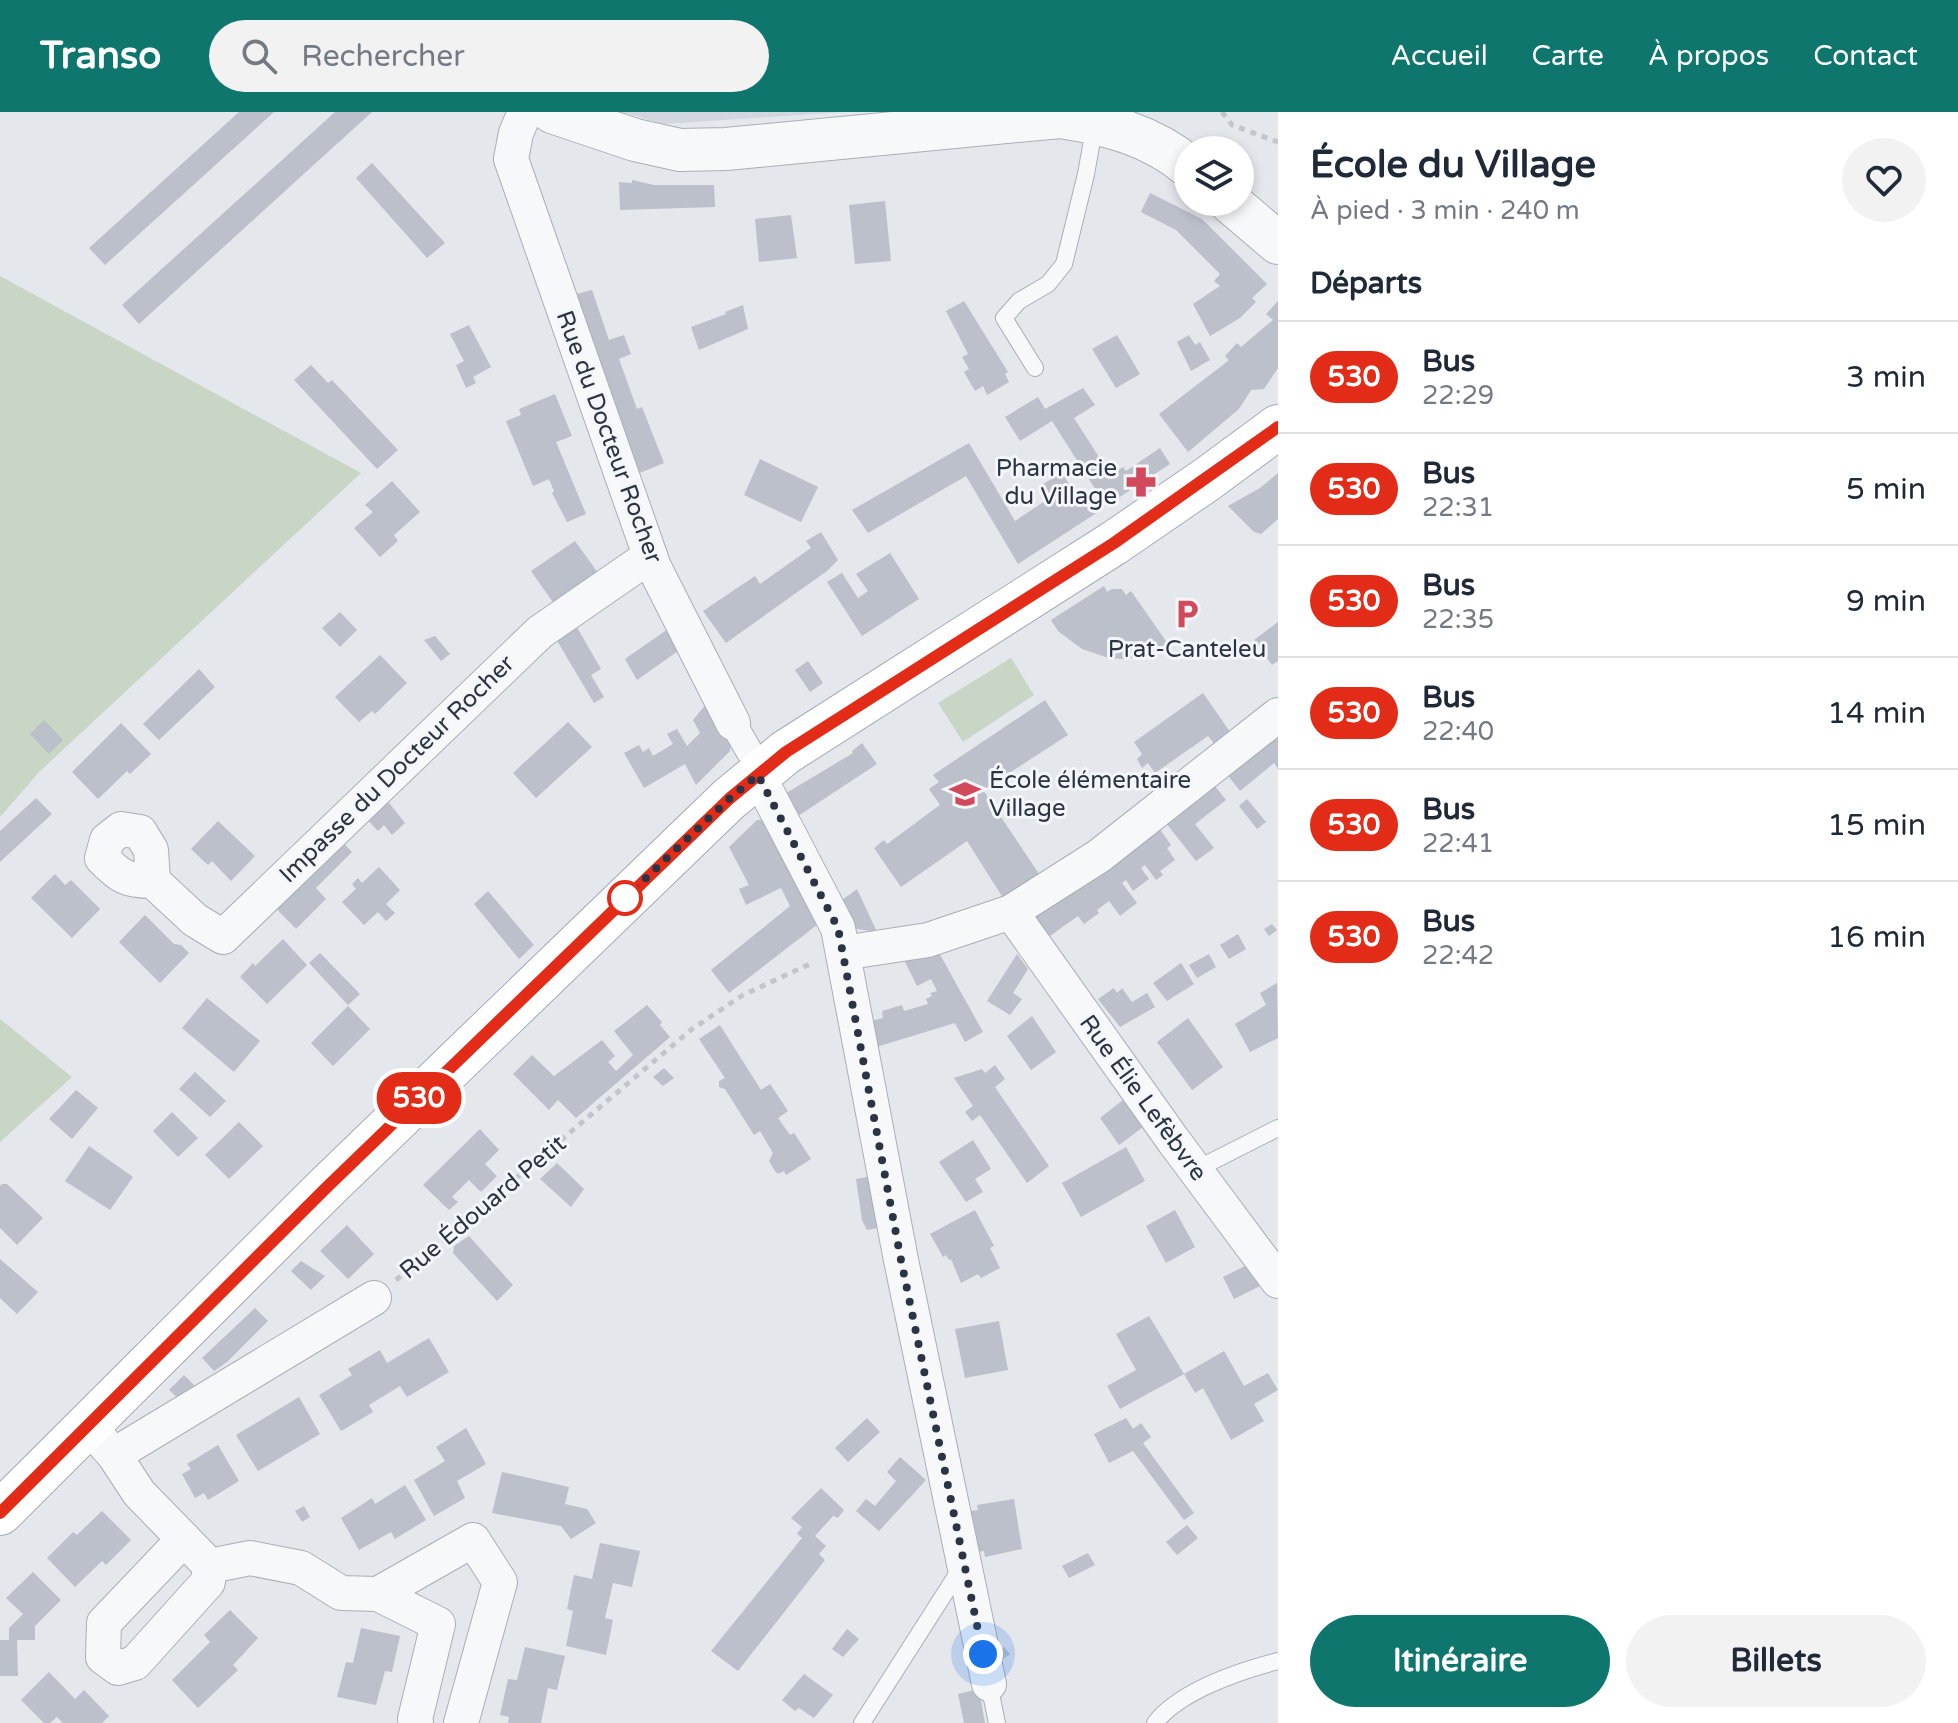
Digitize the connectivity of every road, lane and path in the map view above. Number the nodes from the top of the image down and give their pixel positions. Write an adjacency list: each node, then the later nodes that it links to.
1 (525, 112): 11 (street, Rue du Docteur Rocher)
2 (552, 112): 4 (street)
3 (1222, 112): 5 (path)
4 (1095, 122): 6 (street); 9 (lane)
5 (1278, 142)
6 (1174, 157)
7 (1246, 216): 8 (street)
8 (1278, 243)
9 (1035, 368)
10 (1278, 427): 13 (main road)
11 (650, 556): 13 (street, Rue du Docteur Rocher); 14 (street, Impasse du Docteur Rocher)
12 (1278, 715): 15 (street)
13 (747, 750): 16 (street, Rue du Docteur Rocher); 21 (main road)
14 (153, 881)
15 (1011, 912): 16 (street); 18 (street, Rue Élie Lefèbvre)
16 (844, 959): 20 (path, Rue Édouard Petit); 24 (street, Rue du Docteur Rocher)
17 (1278, 1128): 18 (lane)
18 (1195, 1170): 19 (street, Rue Élie Lefèbvre)
19 (1278, 1281)
20 (374, 1298): 21 (street)
21 (100, 1439): 22 (main road); 23 (street)
22 (0, 1513)
23 (184, 1539): 25 (street); 25 (street)
24 (964, 1564): 28 (street, Rue du Docteur Rocher); 31 (lane)
25 (210, 1566): 26 (street)
26 (378, 1594): 29 (street); 30 (street)
27 (1278, 1661): 33 (lane)
28 (989, 1684): 32 (lane)
29 (416, 1723)
30 (461, 1723)
31 (862, 1723)
32 (997, 1723)
33 (1155, 1723)

